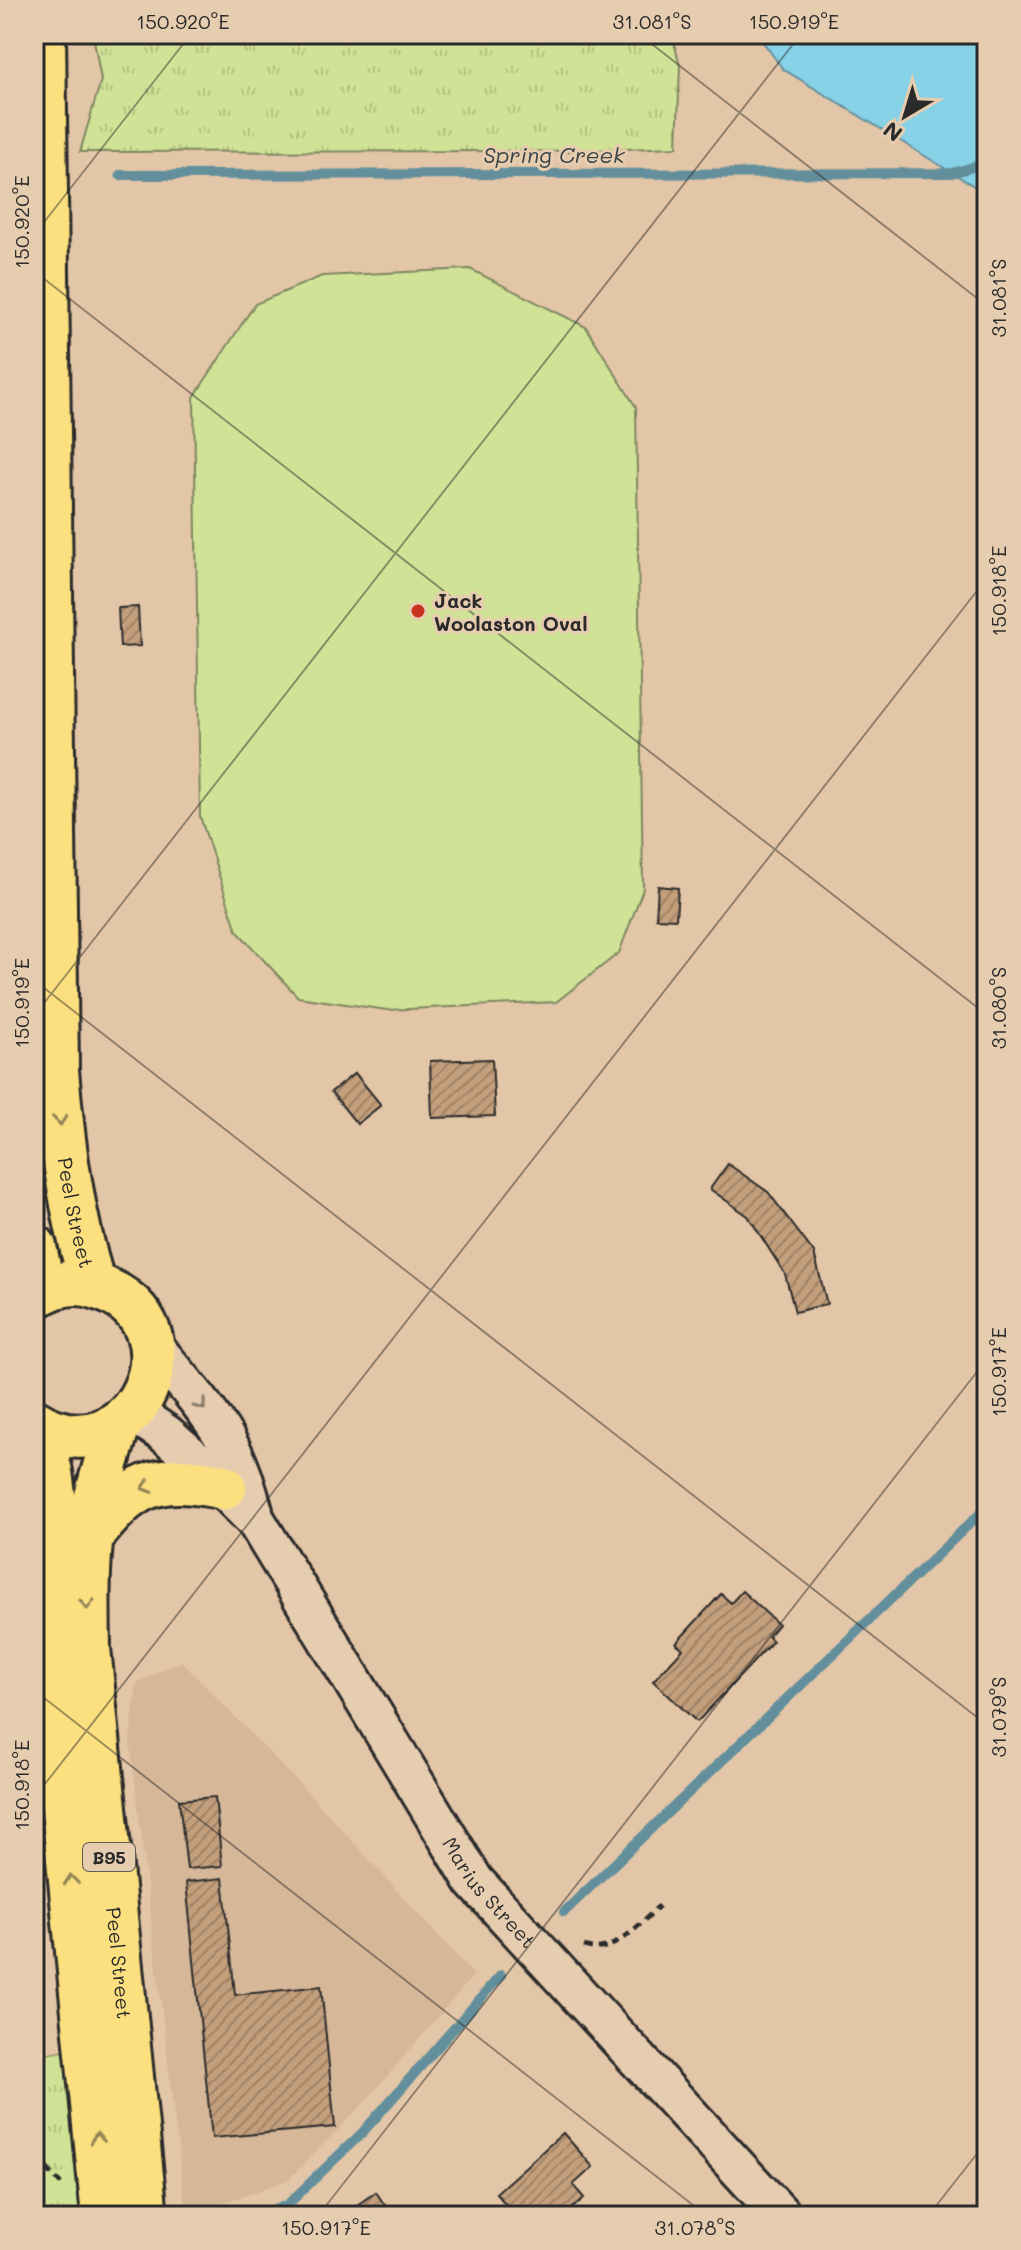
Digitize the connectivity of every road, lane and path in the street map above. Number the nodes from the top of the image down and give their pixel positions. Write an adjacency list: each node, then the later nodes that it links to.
1 (43, 34): 3 (main road, Peel Street, one-way to 3)
2 (34, 1247): 4 (main road)
3 (93, 1285): 4 (main road); 5 (main road)
4 (39, 1294)
5 (152, 1345): 6 (main road, B95); 9 (street, Marius Street, one-way to 9)
6 (126, 1418): 7 (main road, B95); 8 (street, Marius Street); 10 (main road, Peel Street / B95)
7 (35, 1424): 13 (main road, Peel Street / B95, one-way to 7)
8 (224, 1487): 9 (street, Marius Street); 10 (main road, one-way to 10)
9 (256, 1521): 15 (street, Marius Street)
10 (90, 1538): 14 (main road, Peel Street / B95, one-way to 14)
11 (659, 1906): 12 (path)
12 (572, 1942)
13 (104, 2216)
14 (145, 2216)
15 (782, 2216)

